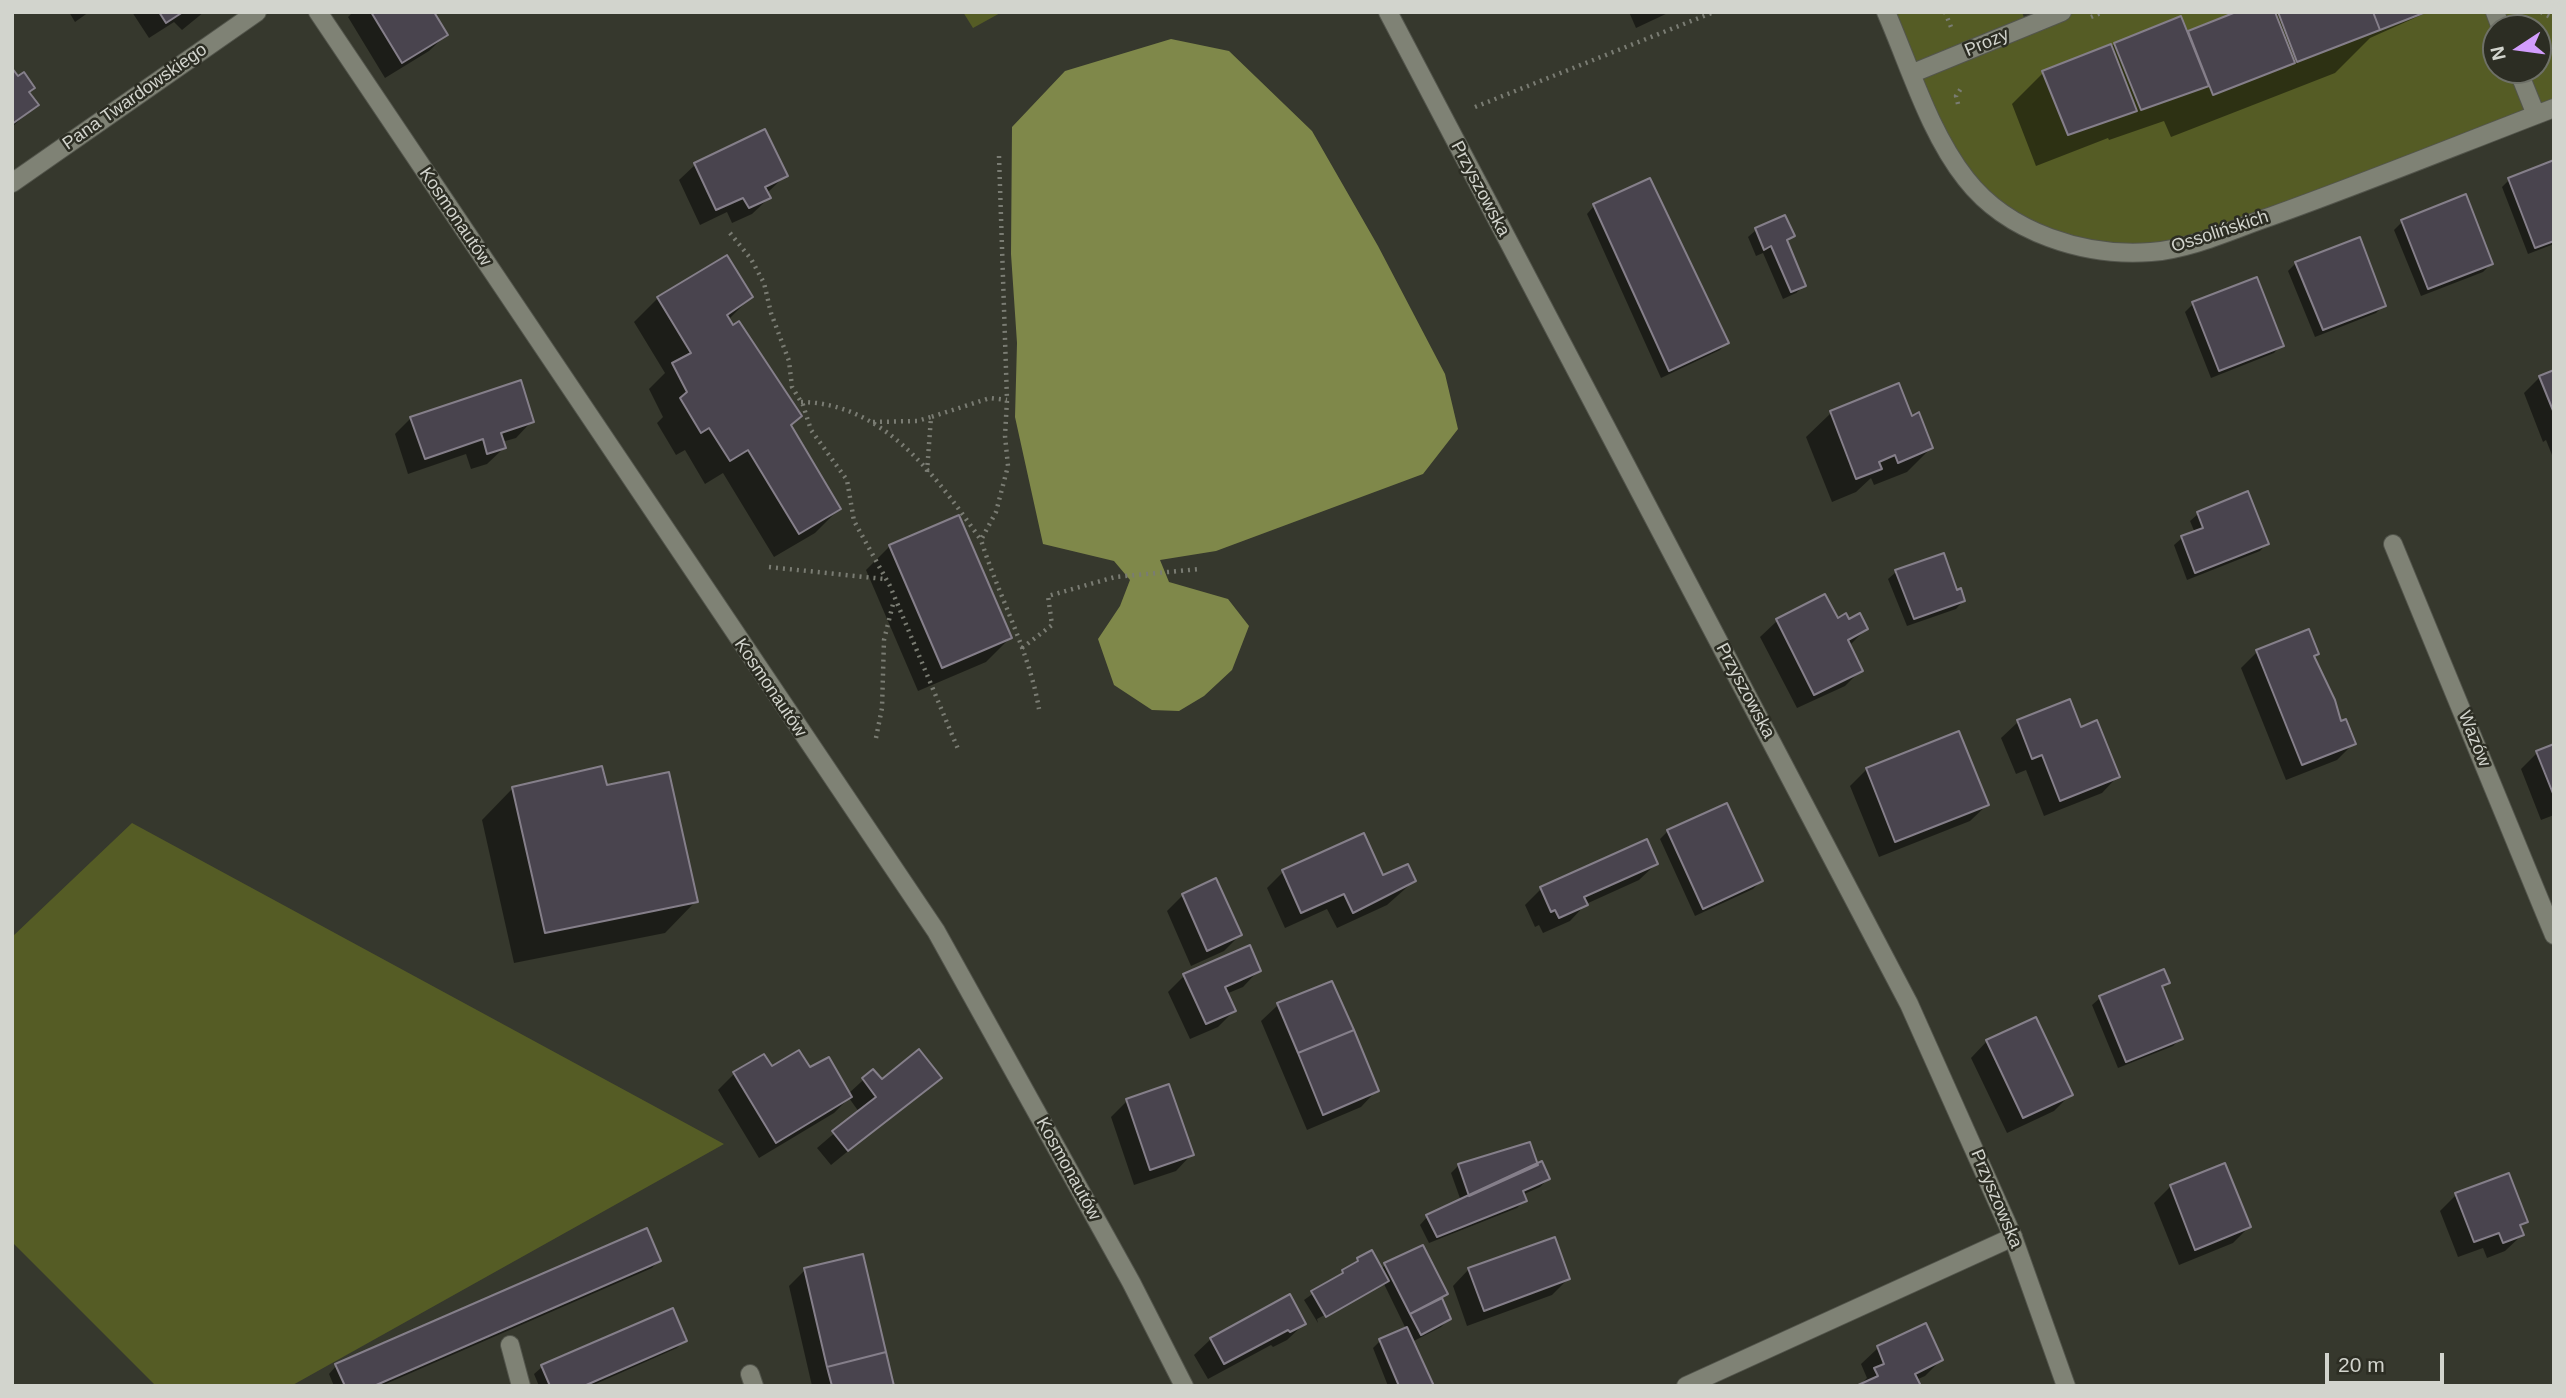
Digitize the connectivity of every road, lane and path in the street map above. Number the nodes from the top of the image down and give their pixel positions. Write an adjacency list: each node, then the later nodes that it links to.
1 (257, 12): 17 (street, Pana Twardowskiego)
2 (318, 12): 38 (street, Kosmonautów)
3 (1388, 12): 35 (street, Przyszowska)
4 (1714, 12): 12 (path)
5 (1886, 12): 9 (street, Ossolińskich)
6 (2062, 12): 9 (street, Prozy)
7 (2541, 12): 8 (path)
8 (2554, 19)
9 (1913, 74): 15 (street, Ossolińskich)
10 (2524, 84): 15 (street)
11 (1956, 96): 13 (path)
12 (1475, 107)
13 (1959, 107)
14 (2554, 108): 15 (street, Ossolińskich)
15 (2536, 115)
16 (999, 156): 19 (path)
17 (12, 183)
18 (730, 233): 20 (path)
19 (1007, 400): 21 (path); 24 (path)
20 (802, 402): 22 (path); 28 (path)
21 (931, 417): 22 (path); 23 (path)
22 (873, 422): 23 (path)
23 (928, 473): 24 (path)
24 (981, 540): 30 (path)
25 (2393, 544): 34 (street, Wazów)
26 (769, 567): 28 (path)
27 (1200, 569): 30 (path)
28 (885, 579): 29 (path)
29 (895, 599): 32 (path); 33 (path)
30 (1022, 648): 31 (path)
31 (1039, 709)
32 (876, 738)
33 (958, 749)
34 (2554, 934)
35 (2013, 1237): 39 (street); 40 (street, Przyszowska)
36 (510, 1345): 37 (street)
37 (521, 1386)
38 (1184, 1386)
39 (1686, 1386)
40 (2066, 1386)

